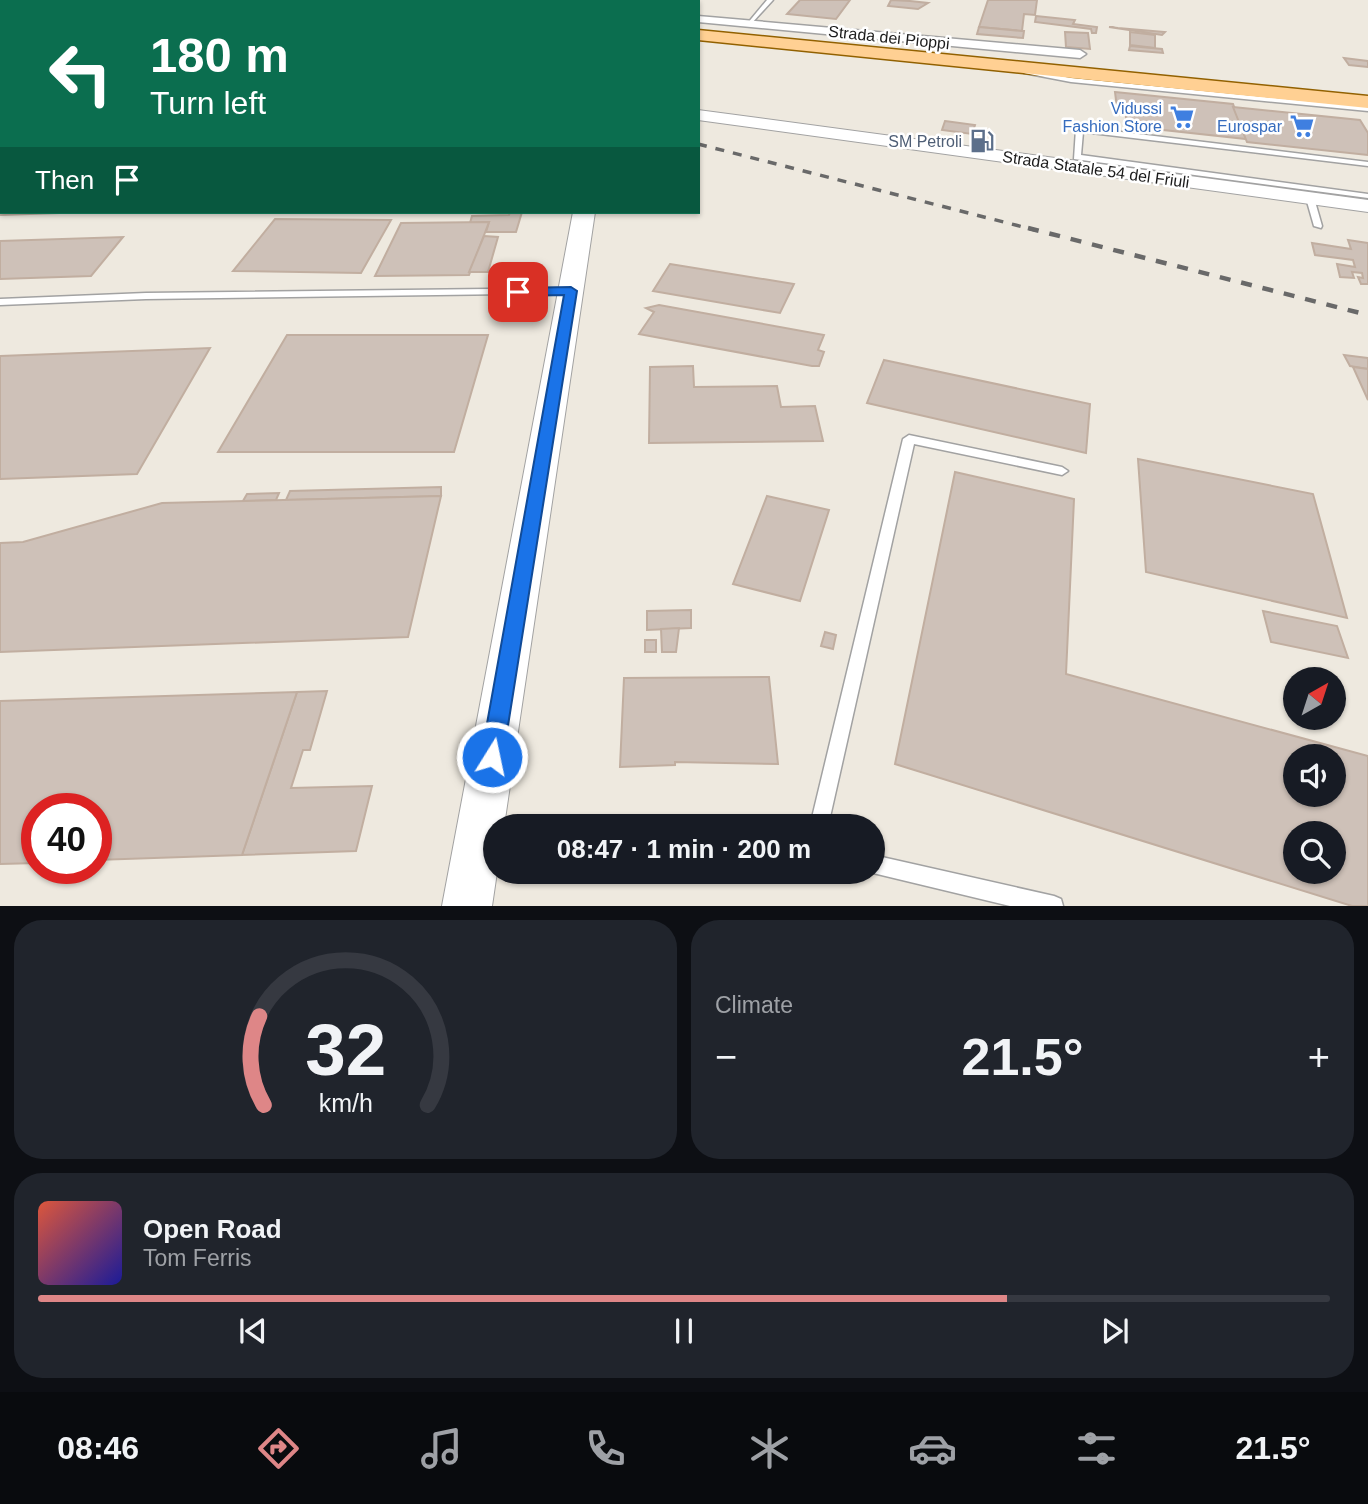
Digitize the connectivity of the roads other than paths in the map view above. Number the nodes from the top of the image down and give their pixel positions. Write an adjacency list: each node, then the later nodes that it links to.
1 (770, 0): 3 (lane)
2 (700, 19): 3 (street, Strada dei Pioppi)
3 (748, 23): 5 (street, Strada dei Pioppi)
4 (700, 35): 6 (main road)
5 (1080, 54)
6 (953, 60): 7 (main road); 8 (lane)
7 (1368, 102)
8 (1368, 109)
9 (700, 115): 11 (street, Strada Statale 54 del Friuli)
10 (1368, 164): 12 (lane)
11 (1310, 198): 12 (street, Strada Statale 54 del Friuli); 14 (lane)
12 (1363, 203)
13 (584, 214): 15 (street)
14 (1318, 226)
15 (571, 291): 16 (lane); 18 (street)
16 (0, 302)
17 (1062, 471): 19 (lane)
18 (492, 814)
19 (822, 814)
20 (885, 867): 23 (lane)
21 (483, 868): 22 (street)
22 (467, 905)
23 (1054, 905)

